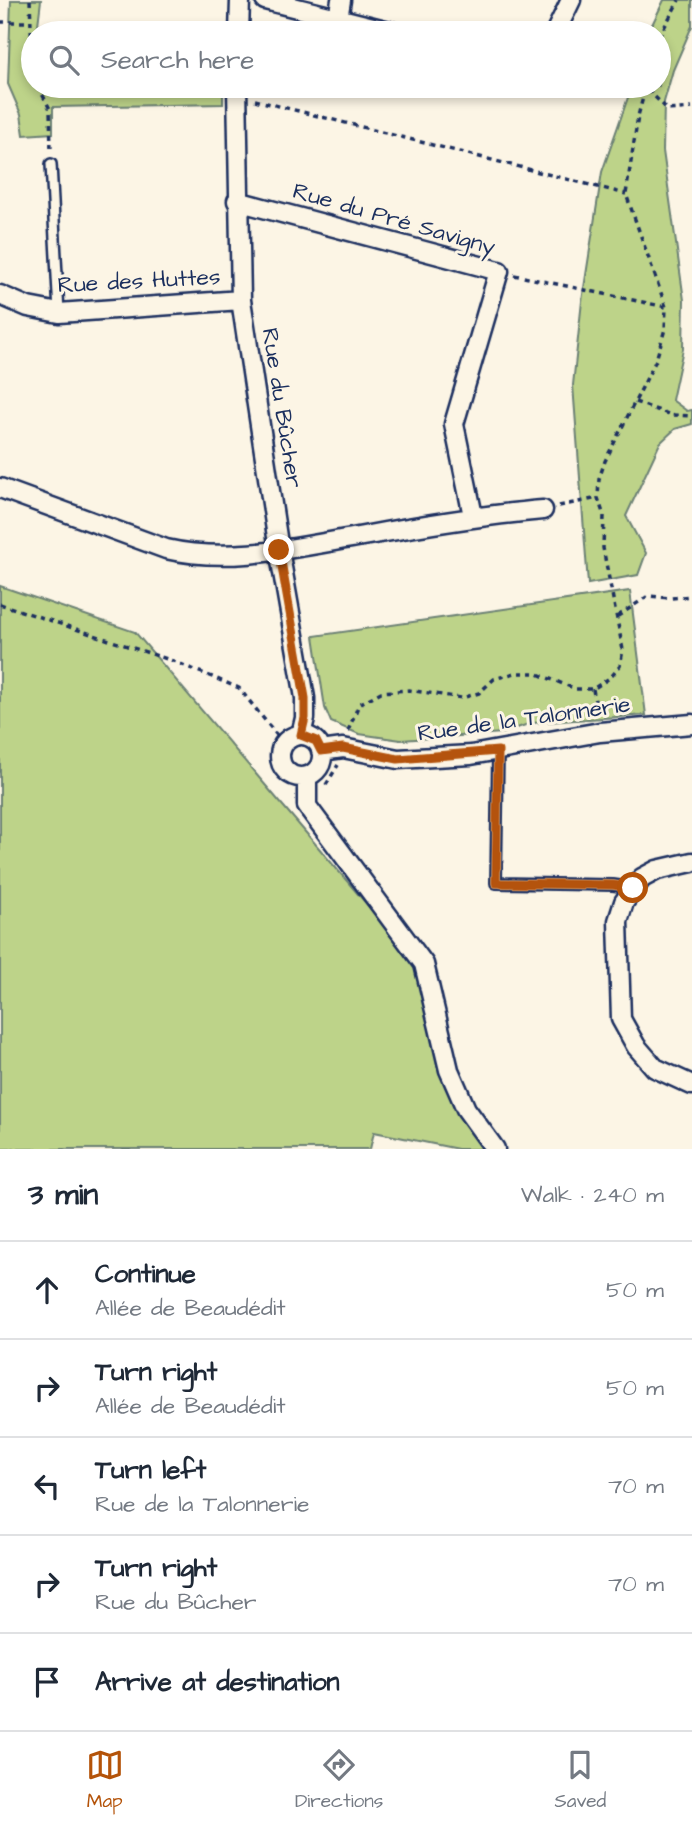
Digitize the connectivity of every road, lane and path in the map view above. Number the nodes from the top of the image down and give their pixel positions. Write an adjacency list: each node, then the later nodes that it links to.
1 (30, 0): 8 (path)
2 (240, 0): 9 (street)
3 (265, 0): 7 (street)
4 (341, 0): 7 (street)
5 (571, 0): 11 (street)
6 (679, 0): 12 (path)
7 (338, 19): 10 (street)
8 (30, 21)
9 (239, 21)
10 (346, 21)
11 (561, 21)
12 (668, 21)
13 (0, 22): 14 (path)
14 (21, 22)
15 (44, 98): 21 (path)
16 (237, 98): 23 (street, Rue du Bûcher)
17 (267, 98): 22 (path)
18 (643, 98): 22 (path)
19 (657, 98): 20 (path)
20 (692, 108)
21 (51, 164): 28 (lane)
22 (626, 194): 27 (path)
23 (237, 201): 24 (street, Rue du Pré Savigny); 26 (street, Rue du Bûcher)
24 (499, 271): 27 (path); 34 (street, Rue du Pré Savigny)
25 (0, 295): 28 (street, Rue des Huttes)
26 (241, 300): 28 (street, Rue des Huttes); 35 (street, Rue du Bûcher)
27 (666, 307): 29 (path)
28 (59, 313)
29 (635, 402): 30 (path); 32 (path)
30 (692, 416)
31 (0, 488): 35 (street)
32 (598, 498): 33 (path); 38 (path)
33 (543, 510): 34 (street)
34 (473, 516): 35 (street)
35 (279, 550): 42 (street, Rue du Bûcher)
36 (692, 596): 38 (path)
37 (0, 604): 43 (path)
38 (618, 616): 39 (path)
39 (593, 689): 41 (path); 44 (path)
40 (692, 724): 41 (street, Rue de la Talonnerie)
41 (600, 732): 46 (street, Rue de la Talonnerie)
42 (301, 735): 43 (street); 45 (street)
43 (284, 744): 47 (street)
44 (343, 748): 45 (street, Rue de la Talonnerie); 46 (street, Rue de la Talonnerie)
45 (321, 751): 47 (street)
46 (498, 751): 49 (lane)
47 (307, 776): 51 (street)
48 (692, 862): 49 (street)
49 (633, 888): 50 (street)
50 (692, 1085)
51 (495, 1149)

